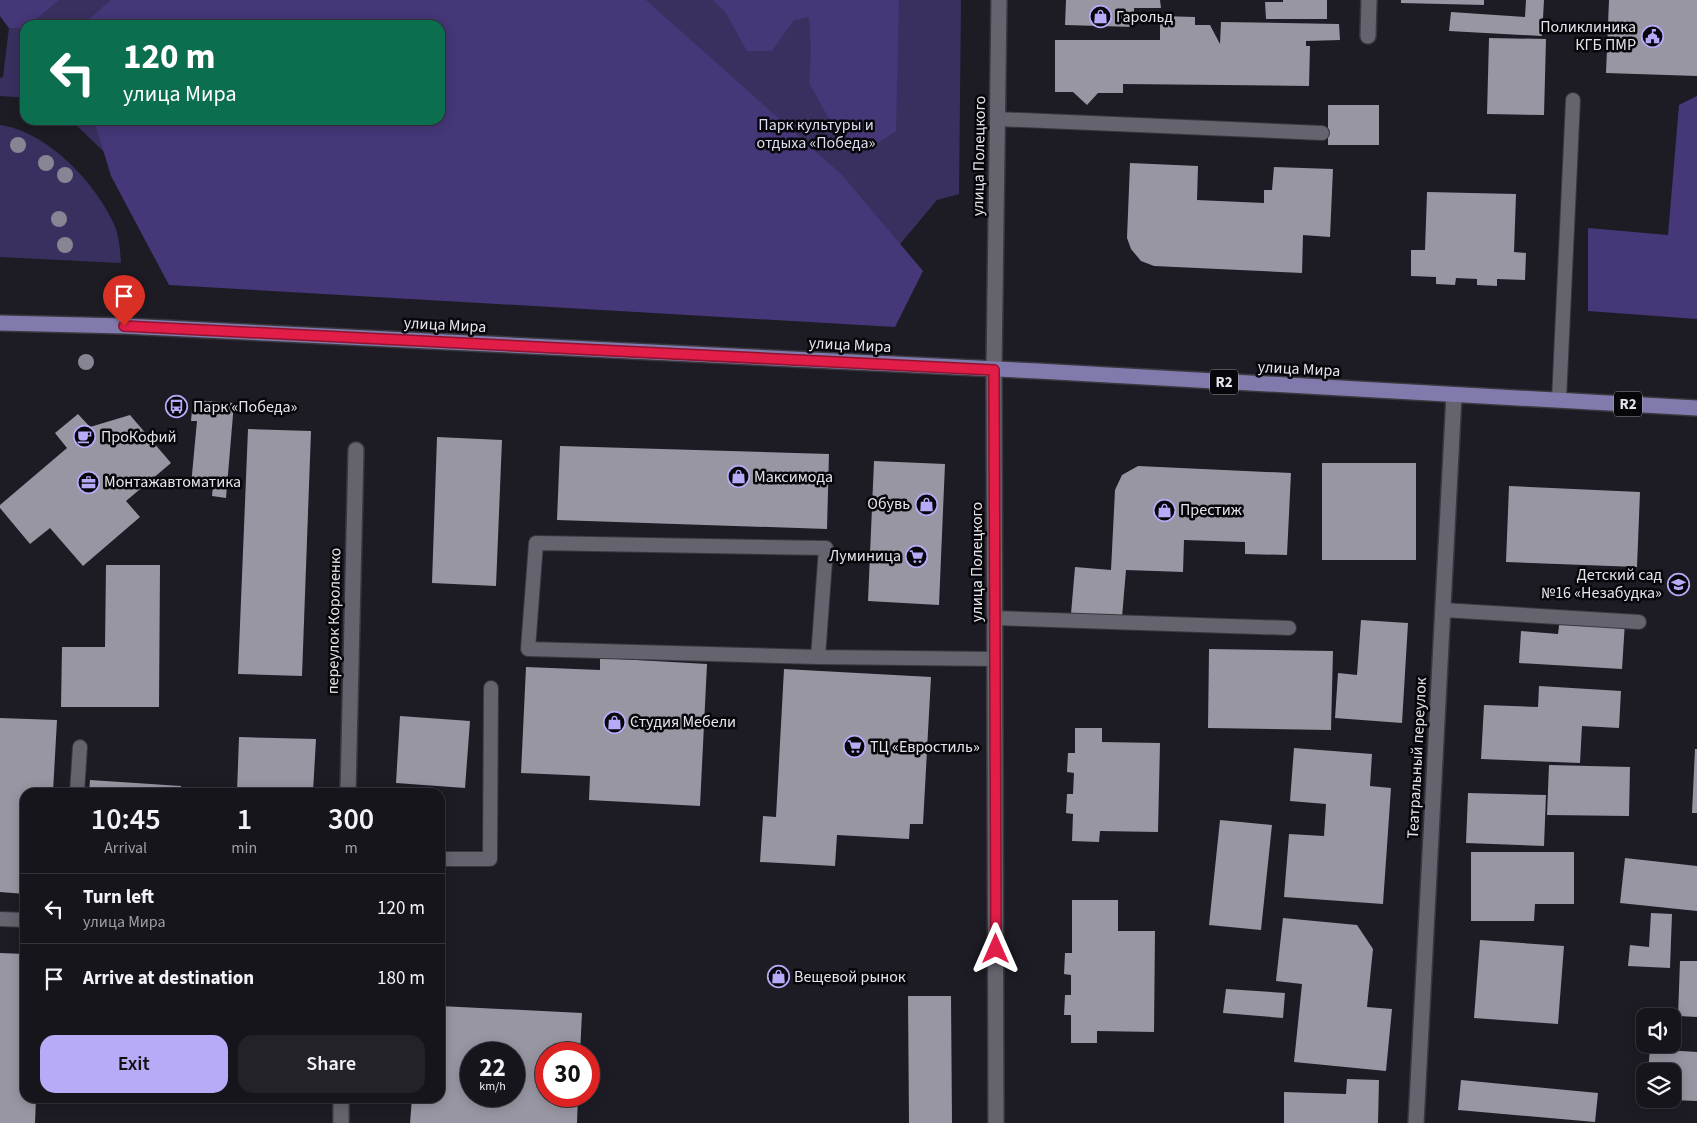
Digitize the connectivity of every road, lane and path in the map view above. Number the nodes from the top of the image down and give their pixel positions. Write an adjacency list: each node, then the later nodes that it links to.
1 (998, 0): 5 (street, улица Полецкого)
2 (1369, 0): 3 (street)
3 (1368, 36)
4 (1573, 100): 10 (lane)
5 (997, 119): 6 (lane); 8 (street, улица Полецкого)
6 (1322, 134)
7 (0, 323): 8 (main road, улица Мира / R2)
8 (994, 370): 9 (main road, улица Мира / R2); 14 (street, улица Полецкого)
9 (1454, 395): 10 (main road, улица Мира / R2); 13 (street, Театральный переулок)
10 (1559, 400): 11 (main road, улица Мира / R2)
11 (1697, 408)
12 (356, 450): 22 (street, переулок Короленко)
13 (1442, 610): 15 (lane); 29 (street, Театральный переулок)
14 (995, 618): 16 (lane); 18 (street, улица Полецкого)
15 (1639, 622)
16 (1289, 628)
17 (818, 657): 17 (lane); 18 (lane)
18 (995, 659): 28 (street, улица Полецкого)
19 (491, 688): 23 (lane)
20 (80, 747): 21 (lane)
21 (77, 788)
22 (348, 788)
23 (445, 859)
24 (0, 919): 25 (lane)
25 (20, 920)
26 (341, 1103): 27 (street)
27 (341, 1123)
28 (996, 1123)
29 (1416, 1123)

